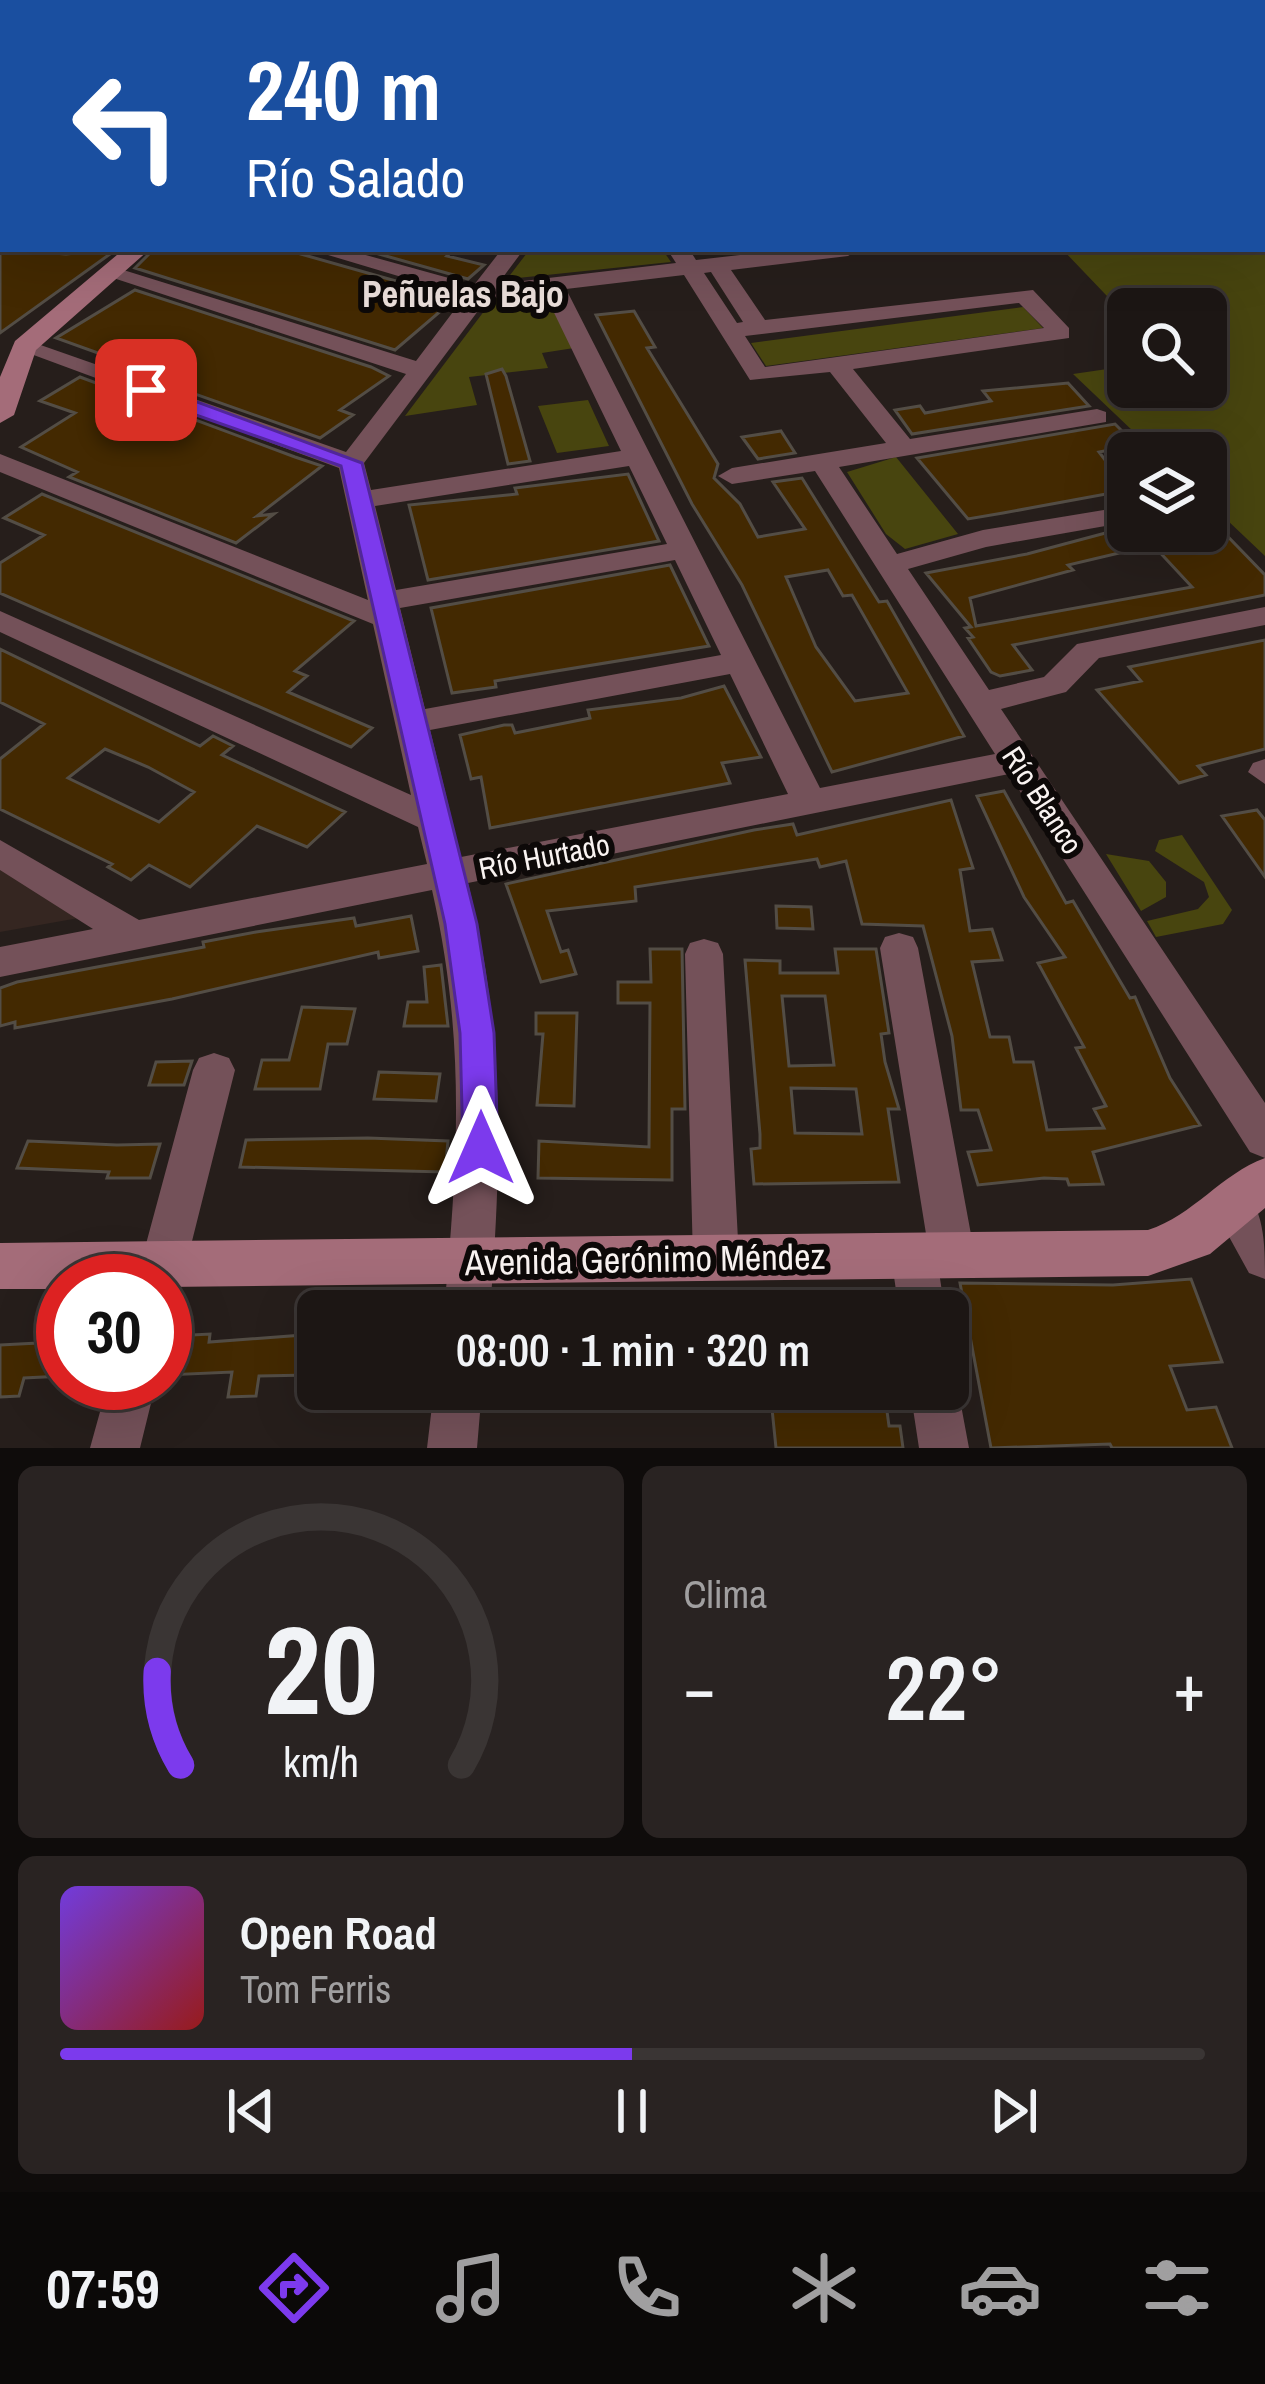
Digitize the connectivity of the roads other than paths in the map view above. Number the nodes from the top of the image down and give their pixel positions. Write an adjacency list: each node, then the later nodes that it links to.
1 (135, 252): 7 (street)
2 (331, 252): 9 (street)
3 (511, 252): 9 (street)
4 (823, 252): 6 (street)
5 (684, 258): 6 (street); 8 (street); 11 (street)
6 (717, 265): 10 (street)
7 (109, 274): 12 (street); 14 (street)
8 (552, 284): 9 (street); 18 (street)
9 (479, 293): 14 (street)
10 (759, 328): 11 (street); 13 (street)
11 (730, 331): 13 (street)
12 (24, 346): 15 (street); 21 (street)
13 (837, 364): 17 (street)
14 (422, 371): 21 (street)
15 (0, 415)
16 (1096, 417): 17 (street)
17 (903, 448): 19 (street)
18 (639, 456): 23 (street); 25 (street)
19 (822, 461): 22 (street); 26 (street, Río Blanco)
20 (0, 462): 27 (street)
21 (351, 463): 23 (street)
22 (732, 476)
23 (362, 500): 27 (street)
24 (1107, 518): 26 (street)
25 (685, 550): 27 (street); 30 (street)
26 (890, 565): 31 (street, Río Blanco)
27 (387, 610): 32 (street)
28 (1265, 616): 31 (street)
29 (0, 620): 35 (street)
30 (740, 662): 32 (street); 34 (street)
31 (980, 703): 33 (street, Río Blanco)
32 (414, 722): 35 (street)
33 (1017, 760): 34 (street, Río Hurtado); 43 (street, Río Blanco)
34 (810, 802): 37 (street, Río Hurtado)
35 (437, 821): 37 (street)
36 (0, 853): 38 (street)
37 (448, 876): 38 (street, Río Hurtado); 49 (street)
38 (135, 936): 41 (street, Río Hurtado)
39 (899, 948): 46 (street)
40 (704, 954): 47 (street)
41 (0, 962)
42 (214, 1070): 45 (street)
43 (1265, 1139)
44 (1249, 1191): 46 (street, Avenida Gerónimo Méndez); 48 (street)
45 (166, 1254)
46 (933, 1256): 47 (street, Avenida Gerónimo Méndez); 54 (street)
47 (716, 1258): 49 (street, Avenida Gerónimo Méndez)
48 (1265, 1258)
49 (473, 1261): 52 (street, Avenida Gerónimo Méndez); 53 (street)
50 (0, 1266): 51 (street, Avenida Gerónimo Méndez)
51 (36, 1268)
52 (192, 1272)
53 (470, 1290)
54 (926, 1290)
55 (125, 1410): 58 (street)
56 (456, 1410): 59 (street)
57 (938, 1410): 60 (street)
58 (115, 1448)
59 (452, 1448)
60 (944, 1448)

